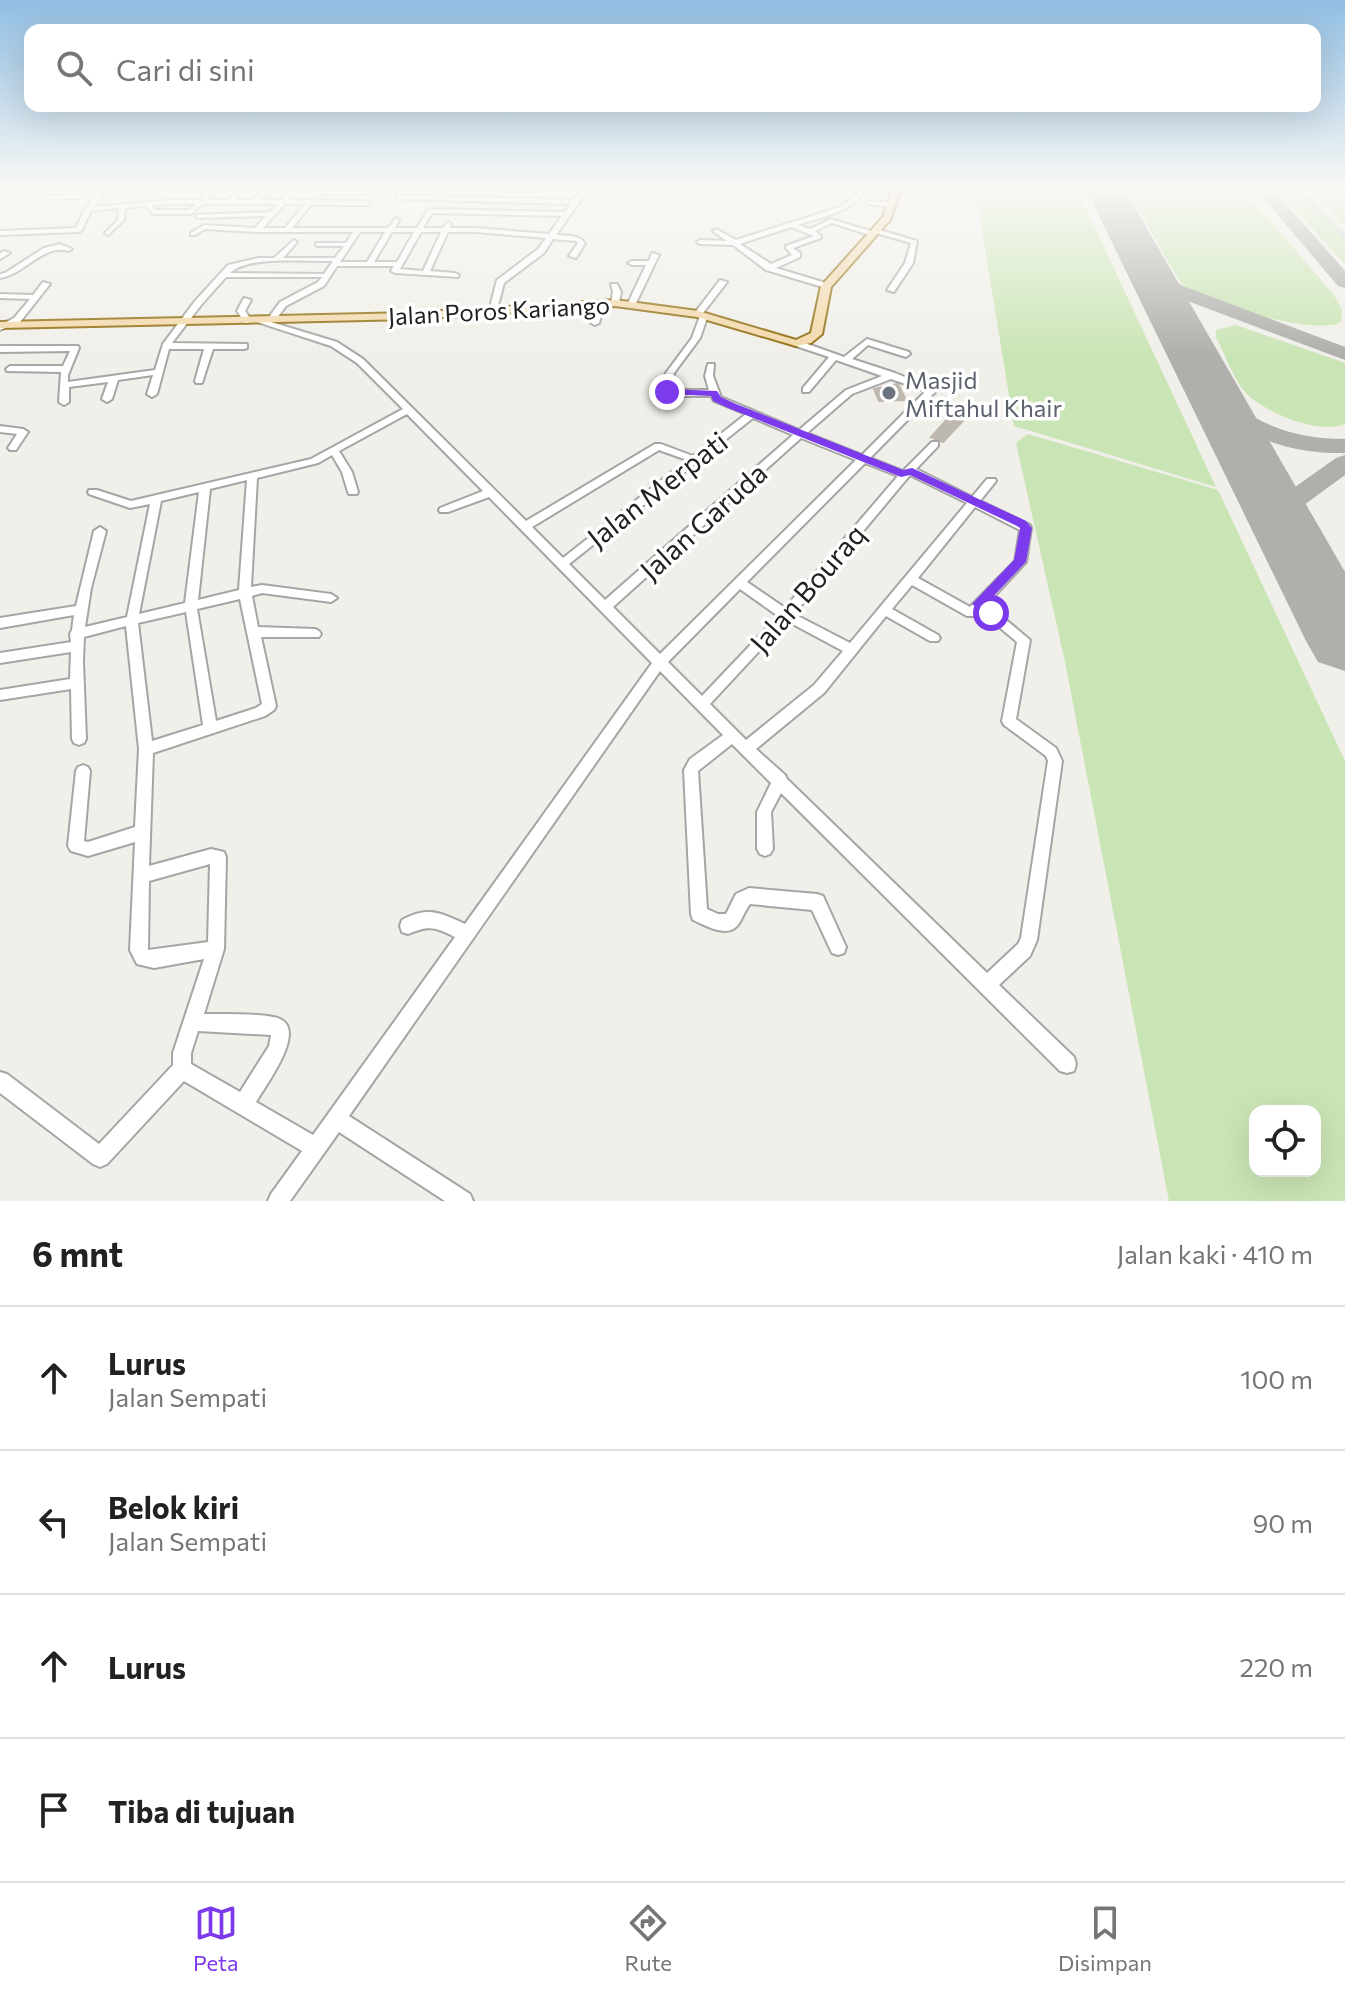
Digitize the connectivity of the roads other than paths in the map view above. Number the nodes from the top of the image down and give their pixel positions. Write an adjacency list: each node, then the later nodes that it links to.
1 (293, 243): 16 (street)
2 (347, 243): 17 (street)
3 (382, 243): 19 (street)
4 (410, 243): 20 (street)
5 (440, 243): 22 (street)
6 (546, 243): 39 (street)
7 (581, 243): 15 (street)
8 (735, 243): 21 (street)
9 (800, 243): 21 (street)
10 (865, 243): 30 (main road)
11 (915, 243): 32 (street)
12 (318, 244): 13 (street)
13 (343, 244): 17 (street)
14 (68, 249): 23 (street)
15 (573, 256)
16 (277, 259): 17 (street); 24 (street)
17 (334, 261): 19 (street); 25 (street); 31 (street)
18 (632, 263): 37 (street)
19 (369, 264): 20 (street)
20 (399, 264): 22 (street)
21 (769, 268): 30 (street)
22 (425, 274): 26 (street)
23 (2, 275)
24 (227, 275): 25 (street); 43 (street)
25 (321, 275): 31 (street)
26 (455, 275)
27 (723, 282): 40 (street)
28 (46, 284): 34 (street)
29 (614, 286): 36 (street)
30 (826, 286): 46 (main road)
31 (315, 288): 41 (street)
32 (891, 290)
33 (0, 296): 34 (street)
34 (33, 297): 45 (street)
35 (247, 300): 42 (street)
36 (615, 303): 37 (main road, Jalan Poros Kariango); 38 (main road, Jalan Poros Kariango)
37 (632, 303): 40 (main road, Jalan Poros Kariango)
38 (600, 304): 39 (main road, Jalan Poros Kariango); 44 (street)
39 (493, 311): 41 (main road, Jalan Poros Kariango)
40 (701, 314): 47 (main road, Jalan Poros Kariango); 65 (street)
41 (271, 320): 42 (main road, Jalan Poros Kariango)
42 (253, 321): 43 (main road, Jalan Poros Kariango); 69 (street)
43 (186, 322): 45 (main road, Jalan Poros Kariango); 48 (street)
44 (595, 323)
45 (1, 326)
46 (816, 334): 47 (main road); 52 (street)
47 (796, 343): 52 (street)
48 (166, 346): 49 (street); 59 (street)
49 (209, 346): 50 (street); 62 (street)
50 (244, 346)
51 (0, 349): 58 (street)
52 (819, 351): 54 (street)
53 (906, 354): 55 (street)
54 (835, 356): 55 (street); 64 (street)
55 (846, 360): 60 (street)
56 (711, 366): 65 (street)
57 (10, 369): 58 (street)
58 (67, 369): 63 (street)
59 (157, 372): 61 (street); 66 (street)
60 (892, 375): 72 (street, Jalan Garuda); 76 (street)
61 (114, 378): 63 (street); 67 (street)
62 (199, 381)
63 (65, 385): 68 (street)
64 (806, 390)
65 (714, 393): 70 (street)
66 (152, 394)
67 (107, 399)
68 (64, 402)
69 (408, 410): 75 (street); 84 (street)
70 (752, 414): 72 (street); 77 (street, Jalan Merpati)
71 (0, 429): 74 (street)
72 (800, 434): 76 (street); 97 (street, Jalan Garuda)
73 (935, 444): 78 (street, Jalan Bouraq)
74 (13, 448)
75 (335, 452): 79 (street); 83 (street)
76 (861, 459): 78 (street); 92 (street)
77 (695, 460): 88 (street); 90 (street, Jalan Merpati)
78 (907, 472): 86 (street); 100 (street, Jalan Bouraq)
79 (252, 478): 81 (street); 93 (street)
80 (991, 481): 86 (street)
81 (205, 488): 85 (street); 96 (street)
82 (93, 492): 85 (street)
83 (353, 492)
84 (489, 493): 87 (street); 88 (street)
85 (156, 499): 101 (street)
86 (976, 502): 91 (street); 95 (street)
87 (444, 510)
88 (524, 527): 90 (street)
89 (100, 531): 98 (street)
90 (561, 565): 97 (street)
91 (911, 579): 95 (street); 99 (street)
92 (739, 582): 100 (street); 109 (street)
93 (245, 593): 94 (street); 96 (street); 103 (street)
94 (331, 598)
95 (979, 604): 127 (street)
96 (191, 607): 101 (street); 113 (street)
97 (605, 607): 109 (street)
98 (78, 610): 102 (street); 106 (street)
99 (885, 610): 105 (street); 107 (street)
100 (786, 615): 107 (street); 112 (street, Jalan Bouraq)
101 (132, 620): 106 (street); 117 (street)
102 (0, 623)
103 (255, 632): 104 (street); 113 (street)
104 (315, 634)
105 (934, 638)
106 (75, 640): 108 (street); 110 (street)
107 (852, 650): 116 (street)
108 (0, 658)
109 (660, 662): 112 (street); 124 (street)
110 (77, 683): 111 (street); 115 (street)
111 (0, 695)
112 (702, 704): 114 (street)
113 (210, 726): 117 (street)
114 (733, 736): 116 (street); 125 (street)
115 (79, 739)
116 (747, 748): 119 (street)
117 (146, 749): 120 (street)
118 (83, 771): 120 (street)
119 (780, 780): 121 (street); 127 (street)
120 (143, 832): 122 (street)
121 (765, 849)
122 (141, 876): 126 (street); 126 (street)
123 (408, 926): 124 (street)
124 (468, 934): 133 (street)
125 (838, 947)
126 (216, 949): 128 (street)
127 (986, 986): 129 (street)
128 (193, 1022): 130 (street); 132 (street)
129 (1067, 1064)
130 (182, 1069): 131 (street); 132 (street)
131 (0, 1081)
132 (243, 1105): 134 (street)
133 (336, 1119): 134 (street); 136 (street)
134 (316, 1148): 135 (street)
135 (278, 1201)
136 (463, 1201)

